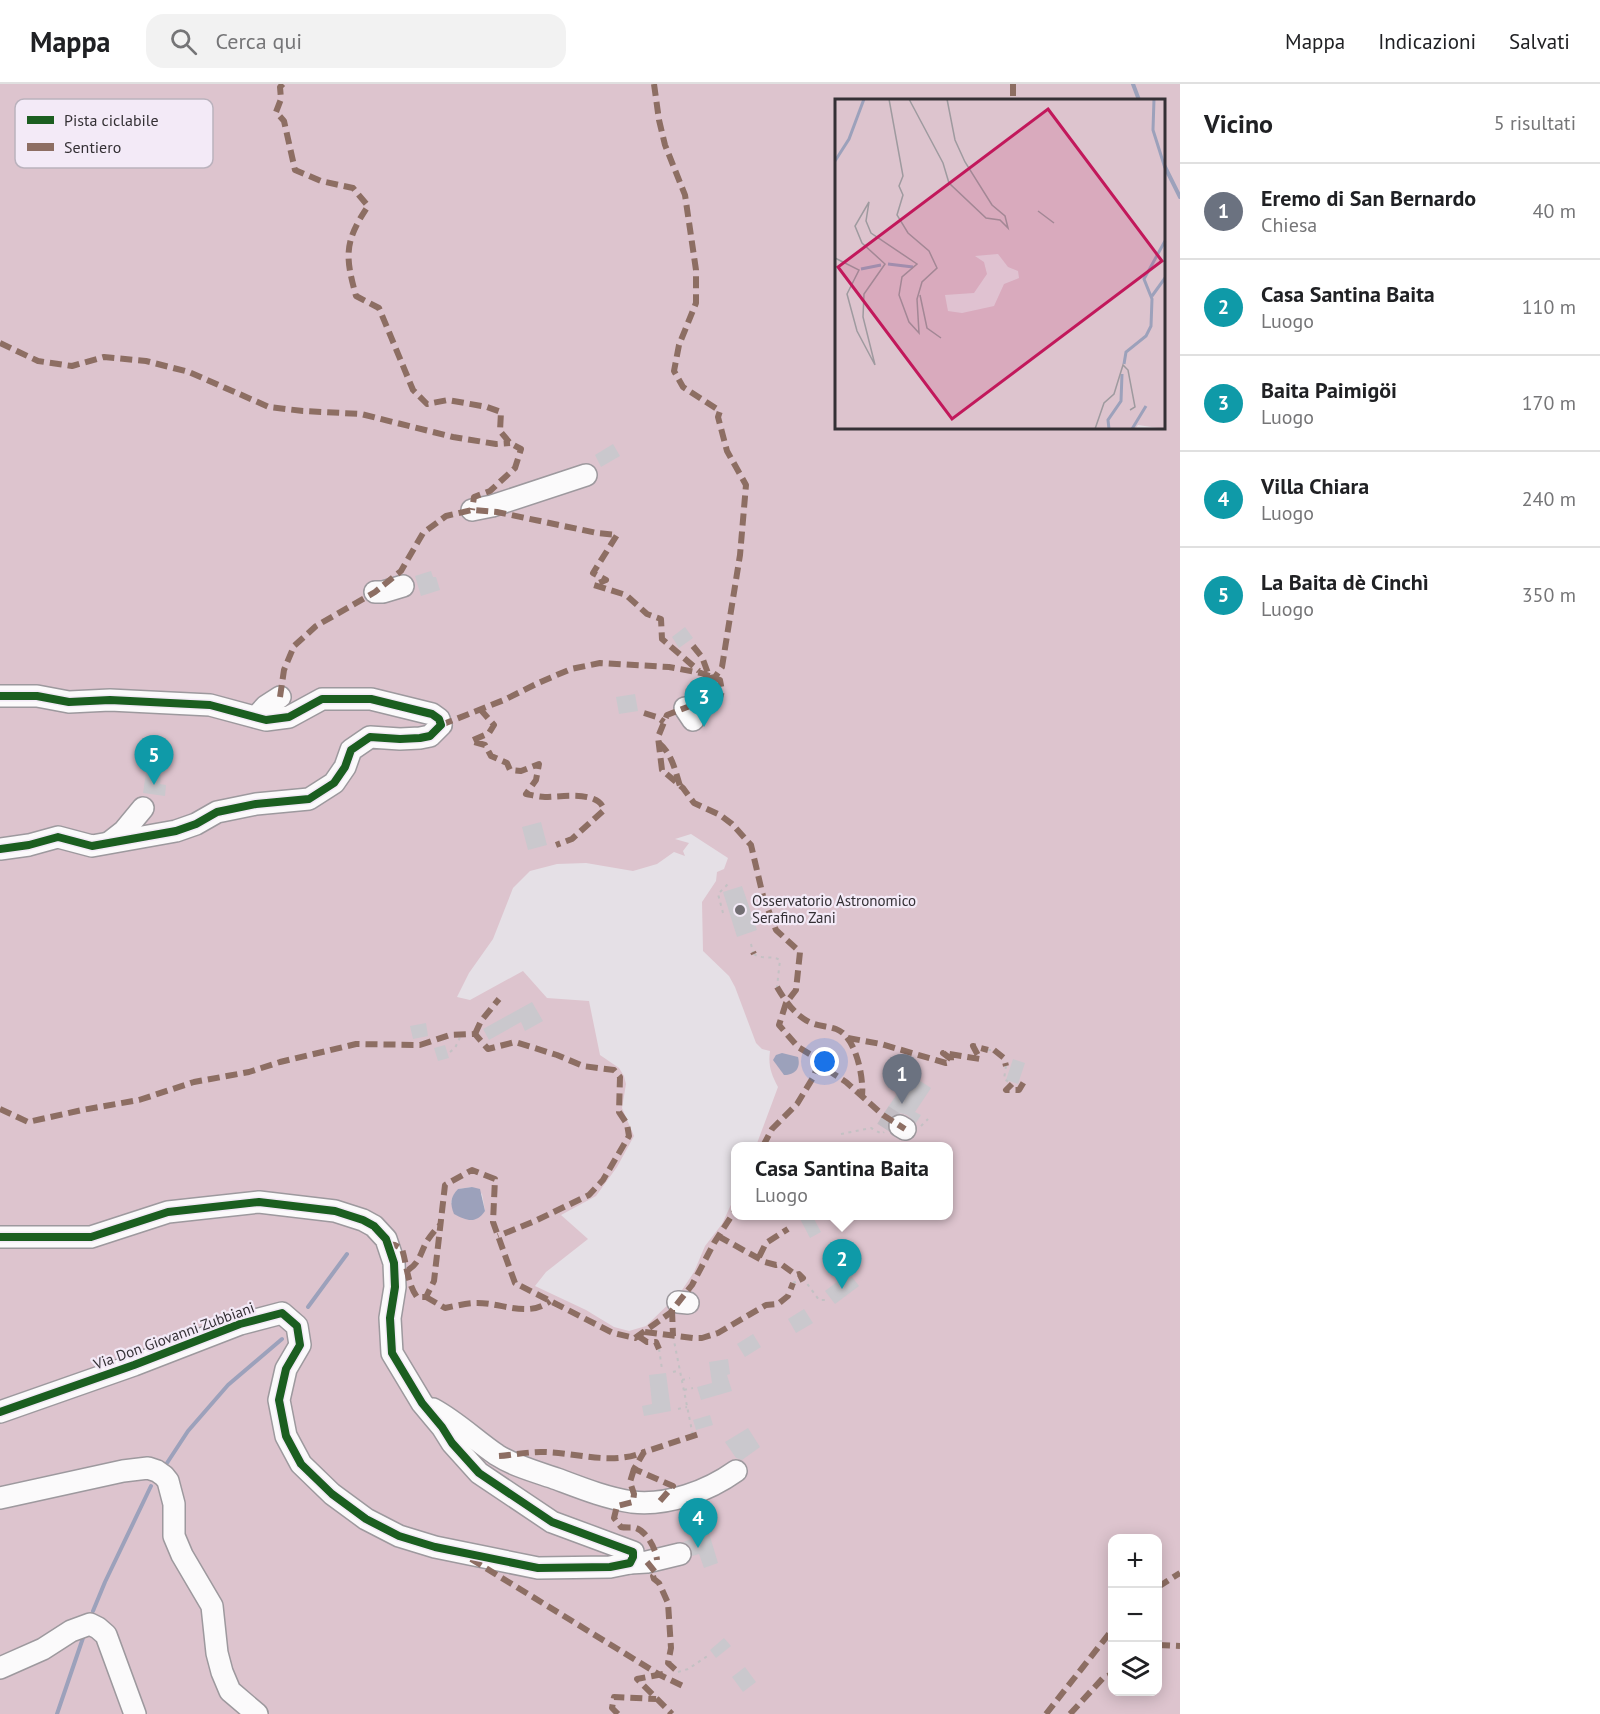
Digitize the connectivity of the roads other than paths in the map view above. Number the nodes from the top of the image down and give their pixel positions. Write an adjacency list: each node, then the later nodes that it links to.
1 (586, 476): 2 (street)
2 (472, 510)
3 (403, 586): 4 (street)
4 (375, 592)
5 (0, 696): 7 (street)
6 (280, 697): 7 (street)
7 (256, 717): 9 (street)
8 (143, 808): 9 (street)
9 (109, 842): 10 (street)
10 (0, 849)
11 (0, 1237): 12 (street)
12 (422, 1403): 14 (street); 17 (street)
13 (0, 1412): 17 (street, Via Don Giovanni Zubbiani)
14 (736, 1471)
15 (0, 1498): 20 (street)
16 (680, 1554): 17 (street)
17 (630, 1563)
18 (0, 1668): 19 (street)
19 (135, 1714)
20 (257, 1714)

